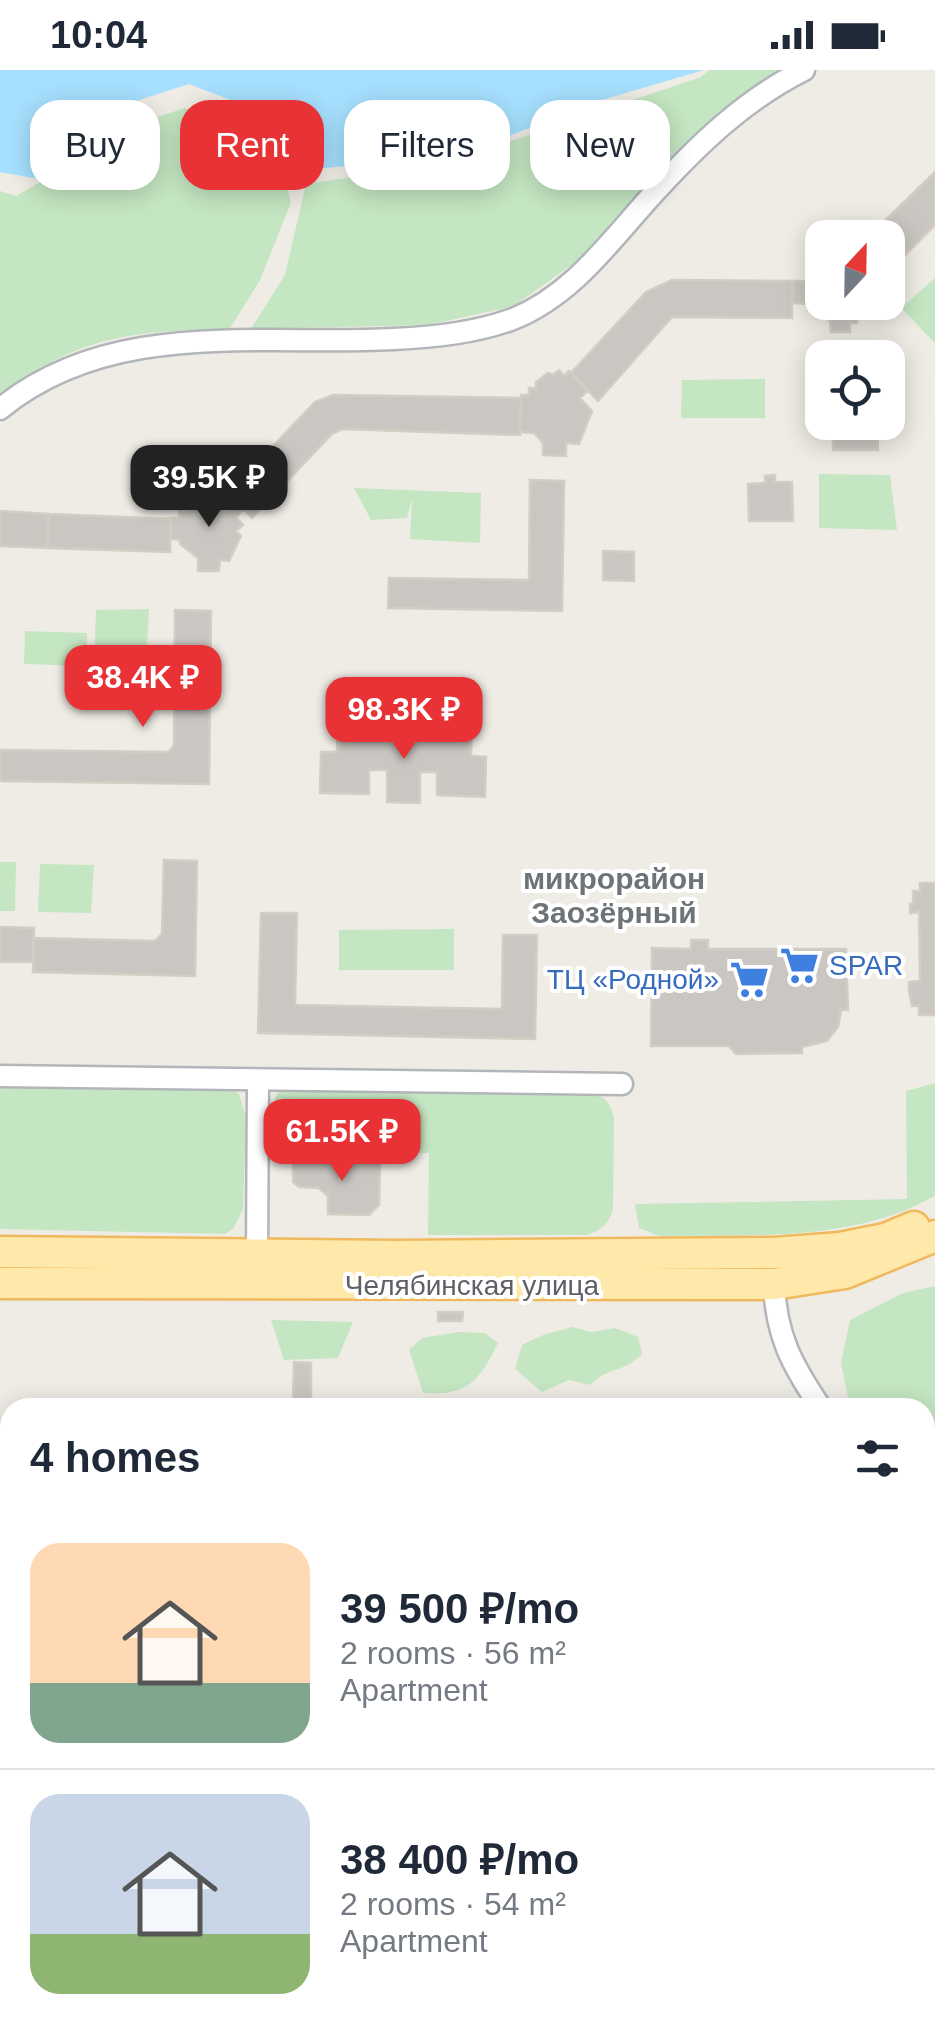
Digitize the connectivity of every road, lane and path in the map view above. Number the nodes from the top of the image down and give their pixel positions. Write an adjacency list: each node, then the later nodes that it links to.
1 (804, 70): 2 (street)
2 (0, 410)
3 (0, 1076): 4 (street)
4 (258, 1081): 5 (street); 11 (street)
5 (622, 1084)
6 (935, 1218): 10 (main road, Челябинская улица)
7 (935, 1236): 10 (main road, Челябинская улица)
8 (56, 1251): 9 (main road, Челябинская улица); 11 (main road, Челябинская улица); 12 (main road)
9 (0, 1252)
10 (774, 1268): 11 (main road, Челябинская улица); 14 (street)
11 (256, 1270): 12 (main road, Челябинская улица)
12 (56, 1282): 13 (main road, Челябинская улица)
13 (0, 1284)
14 (814, 1398)

